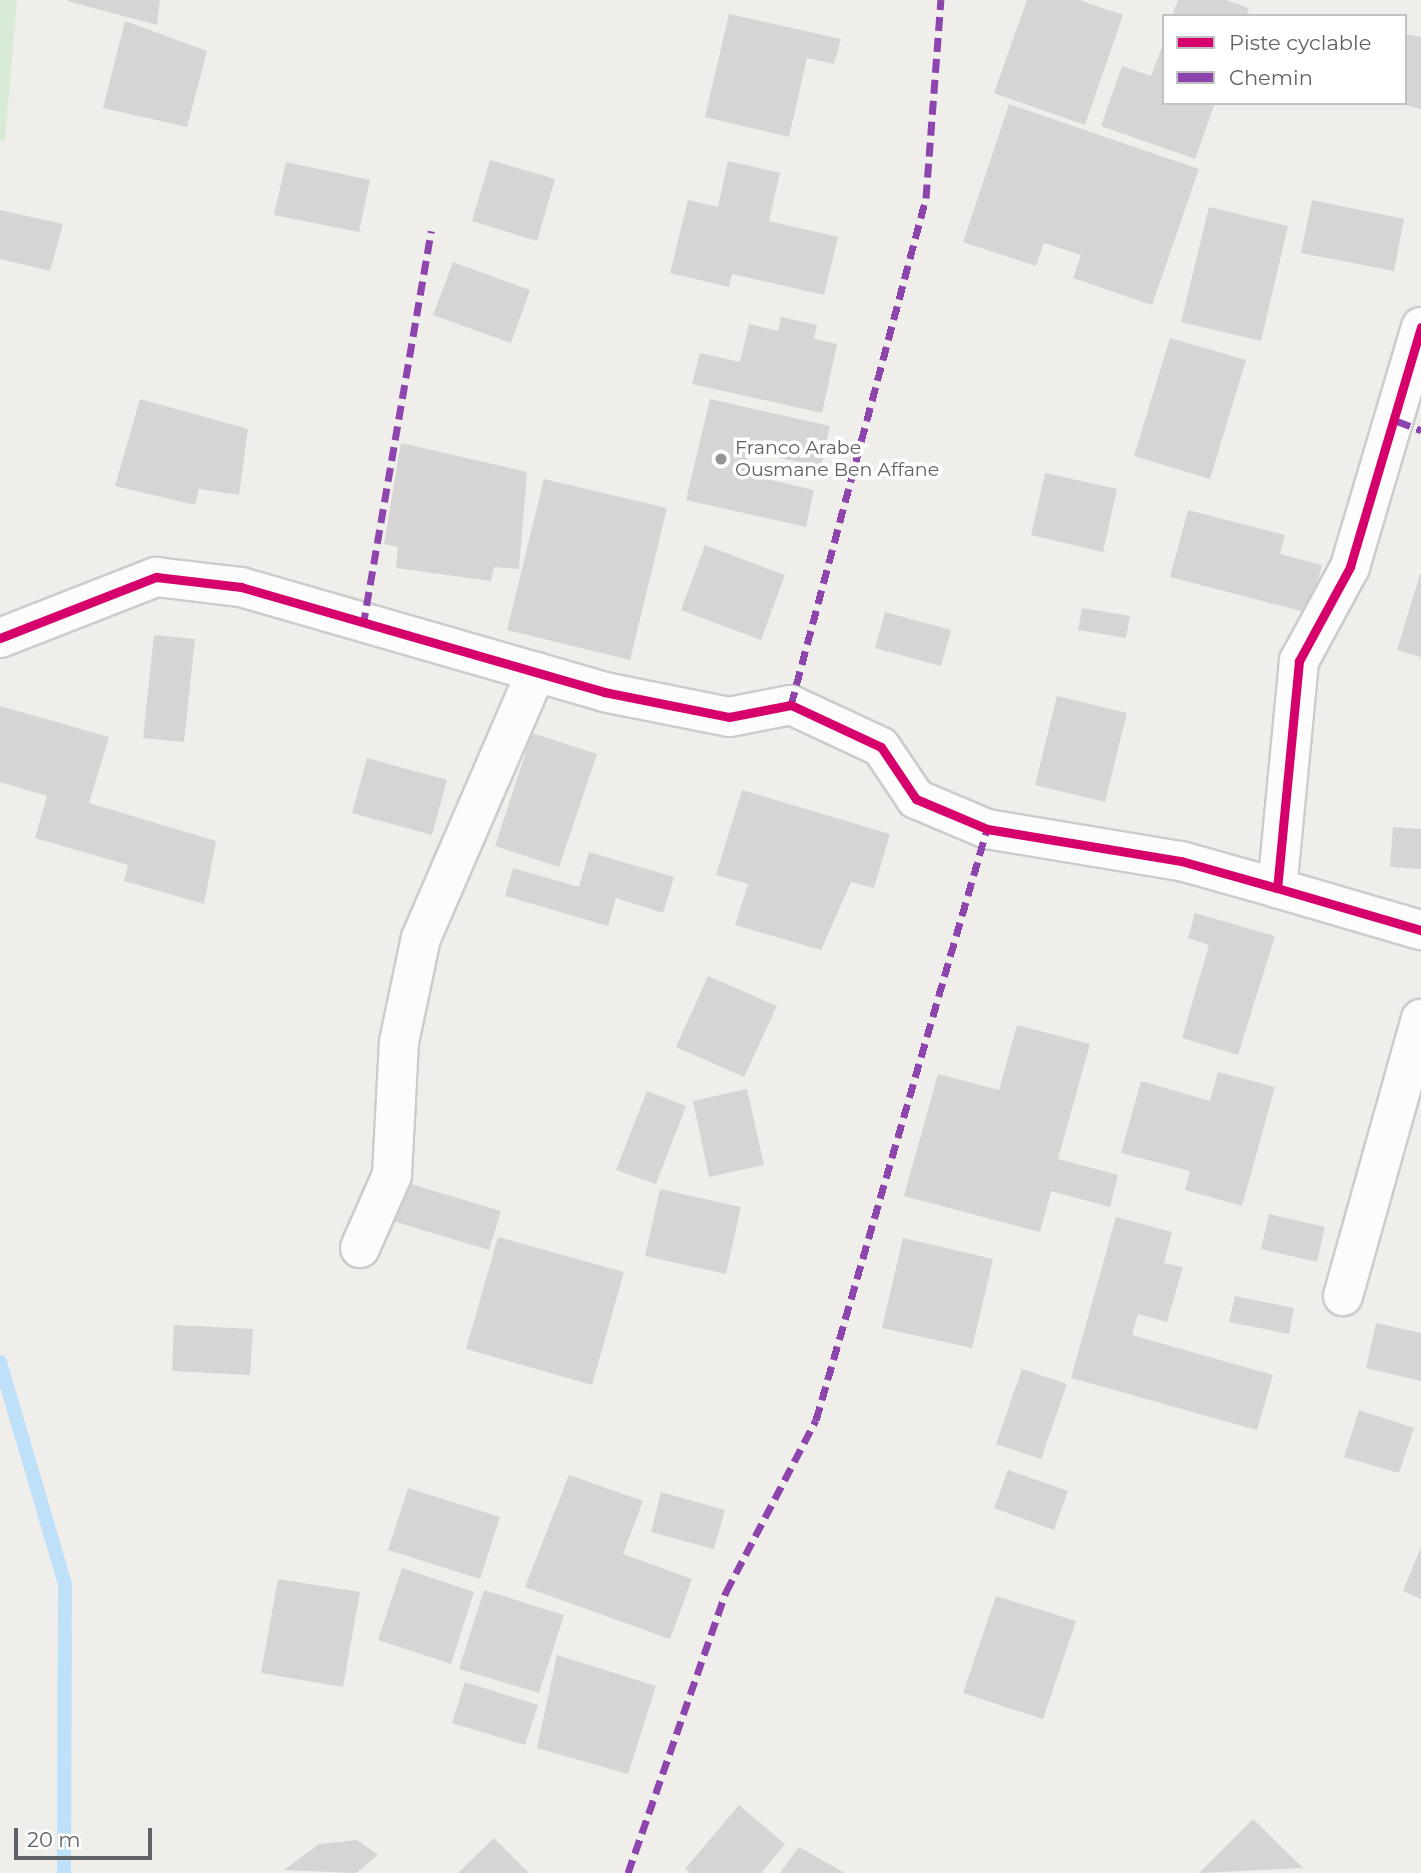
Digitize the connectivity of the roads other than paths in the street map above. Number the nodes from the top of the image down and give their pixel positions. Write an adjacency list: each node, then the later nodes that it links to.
1 (1421, 327): 4 (street)
2 (0, 638): 3 (street)
3 (536, 672): 4 (street); 7 (street)
4 (1277, 888): 5 (street)
5 (1421, 930)
6 (1421, 1020): 8 (street)
7 (360, 1248)
8 (1343, 1296)

